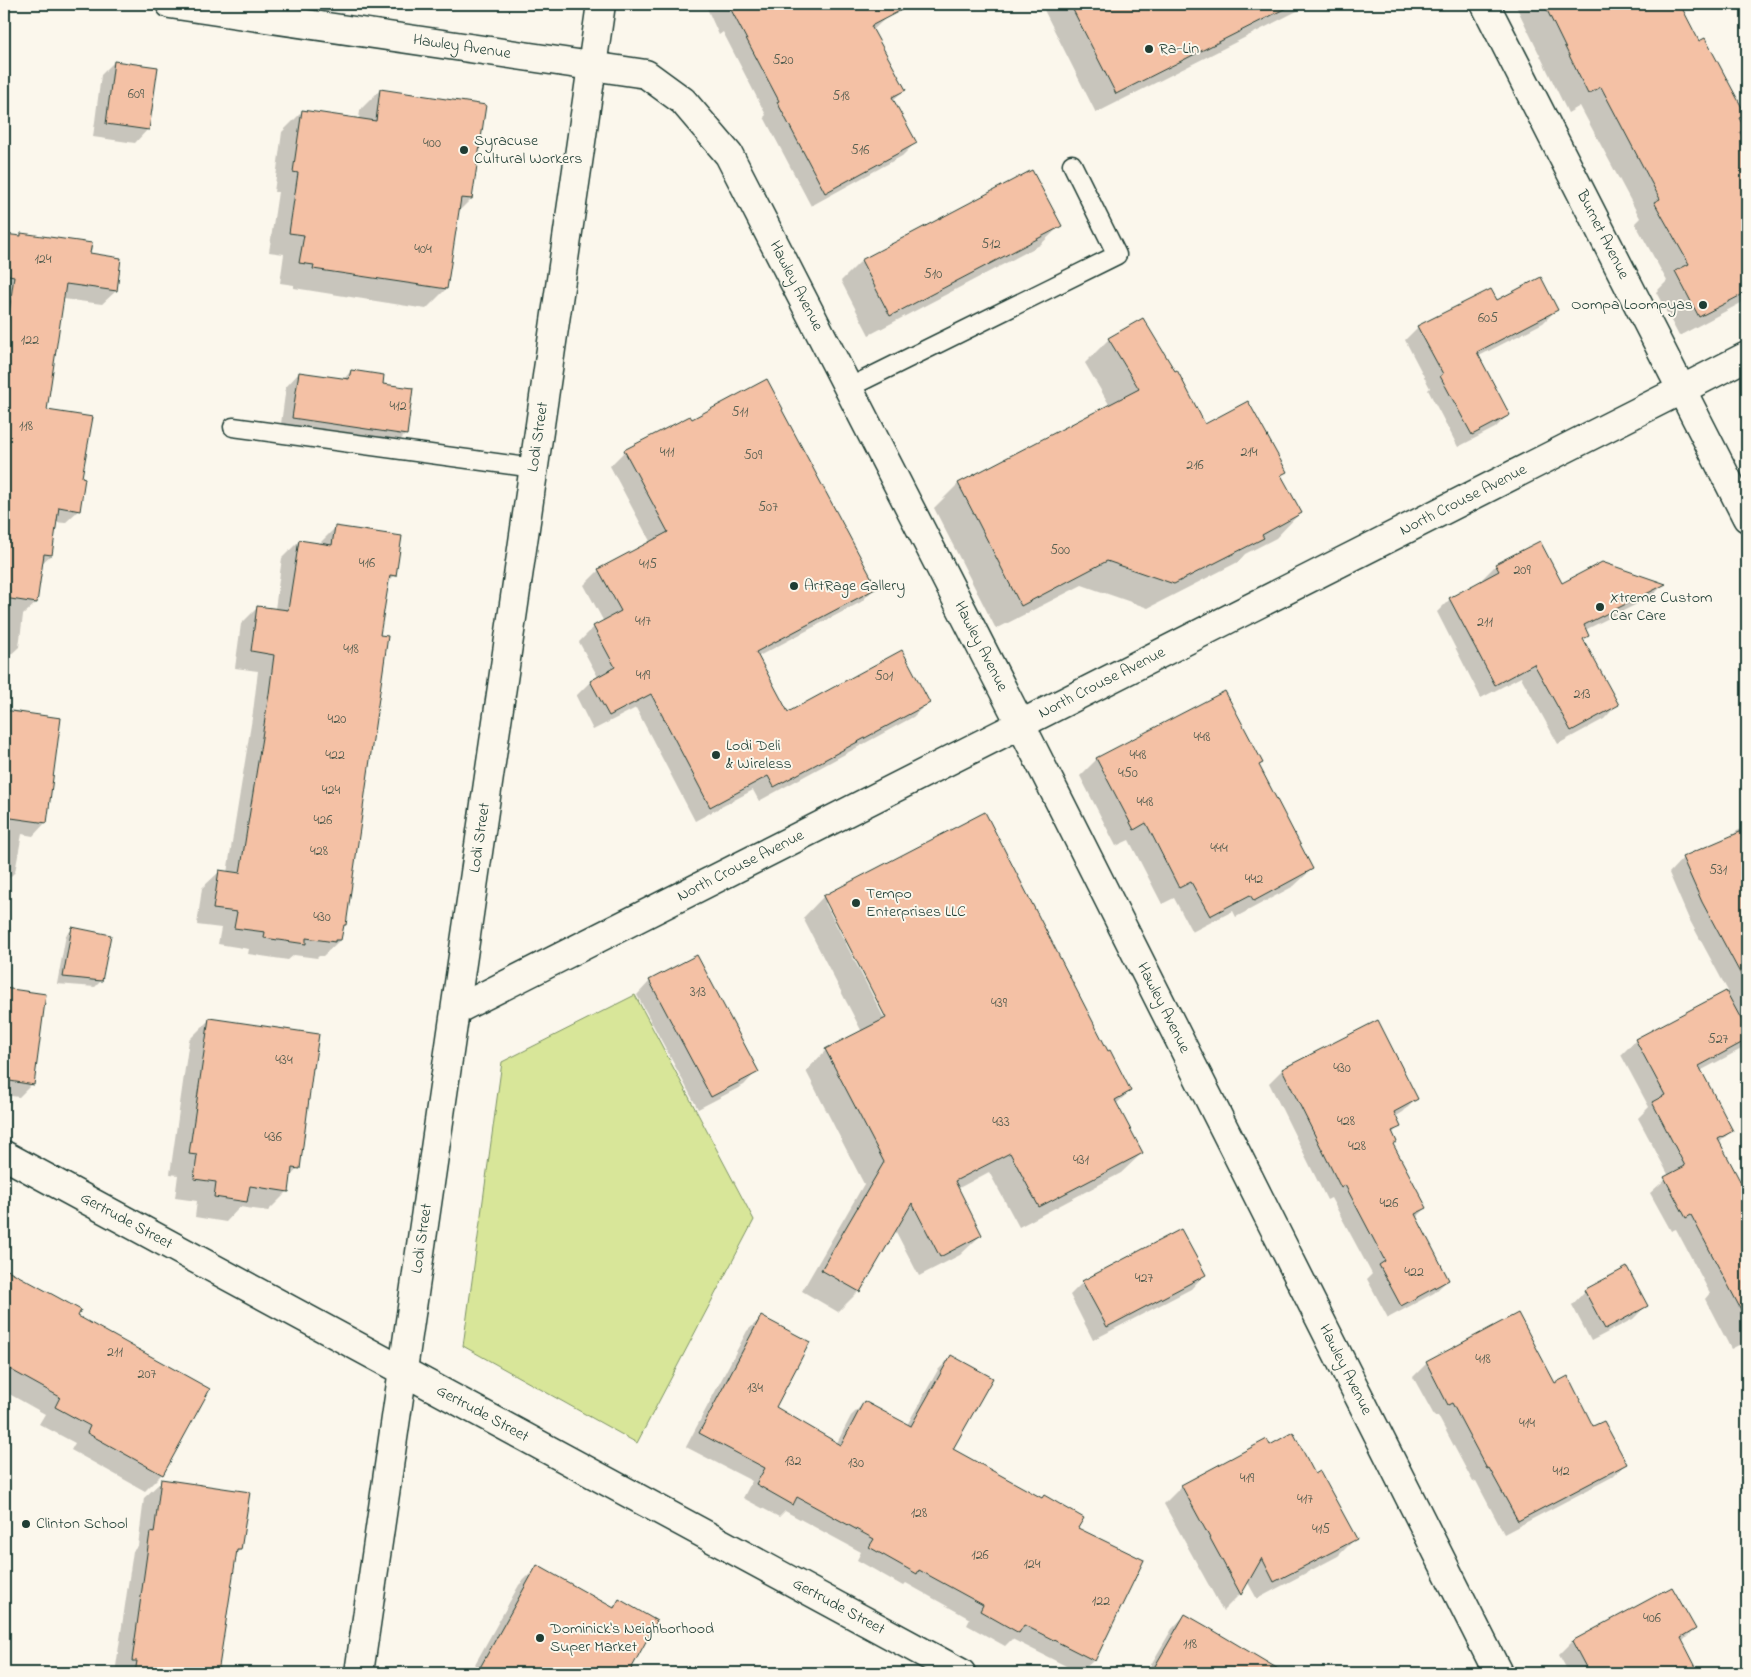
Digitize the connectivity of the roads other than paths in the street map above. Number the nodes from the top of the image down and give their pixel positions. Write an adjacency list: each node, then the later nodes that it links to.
1 (170, 4): 4 (street, Hawley Avenue)
2 (601, 4): 4 (street, Lodi Street)
3 (1485, 4): 8 (street, Burnet Avenue)
4 (592, 66): 7 (street, Hawley Avenue); 10 (street, Lodi Street)
5 (1072, 164): 7 (lane)
6 (1747, 356): 8 (street, North Crouse Avenue)
7 (848, 388): 12 (street, Hawley Avenue)
8 (1681, 390): 11 (street, Burnet Avenue); 12 (street, North Crouse Avenue)
9 (233, 427): 10 (lane)
10 (534, 468): 13 (street, Lodi Street)
11 (1747, 518)
12 (1021, 725): 13 (street, North Crouse Avenue); 18 (street, Hawley Avenue)
13 (456, 1010): 15 (street, Lodi Street)
14 (4, 1154): 15 (street, Gertrude Street)
15 (403, 1370): 16 (street, Lodi Street); 17 (street, Gertrude Street)
16 (359, 1673)
17 (961, 1673)
18 (1498, 1673)

